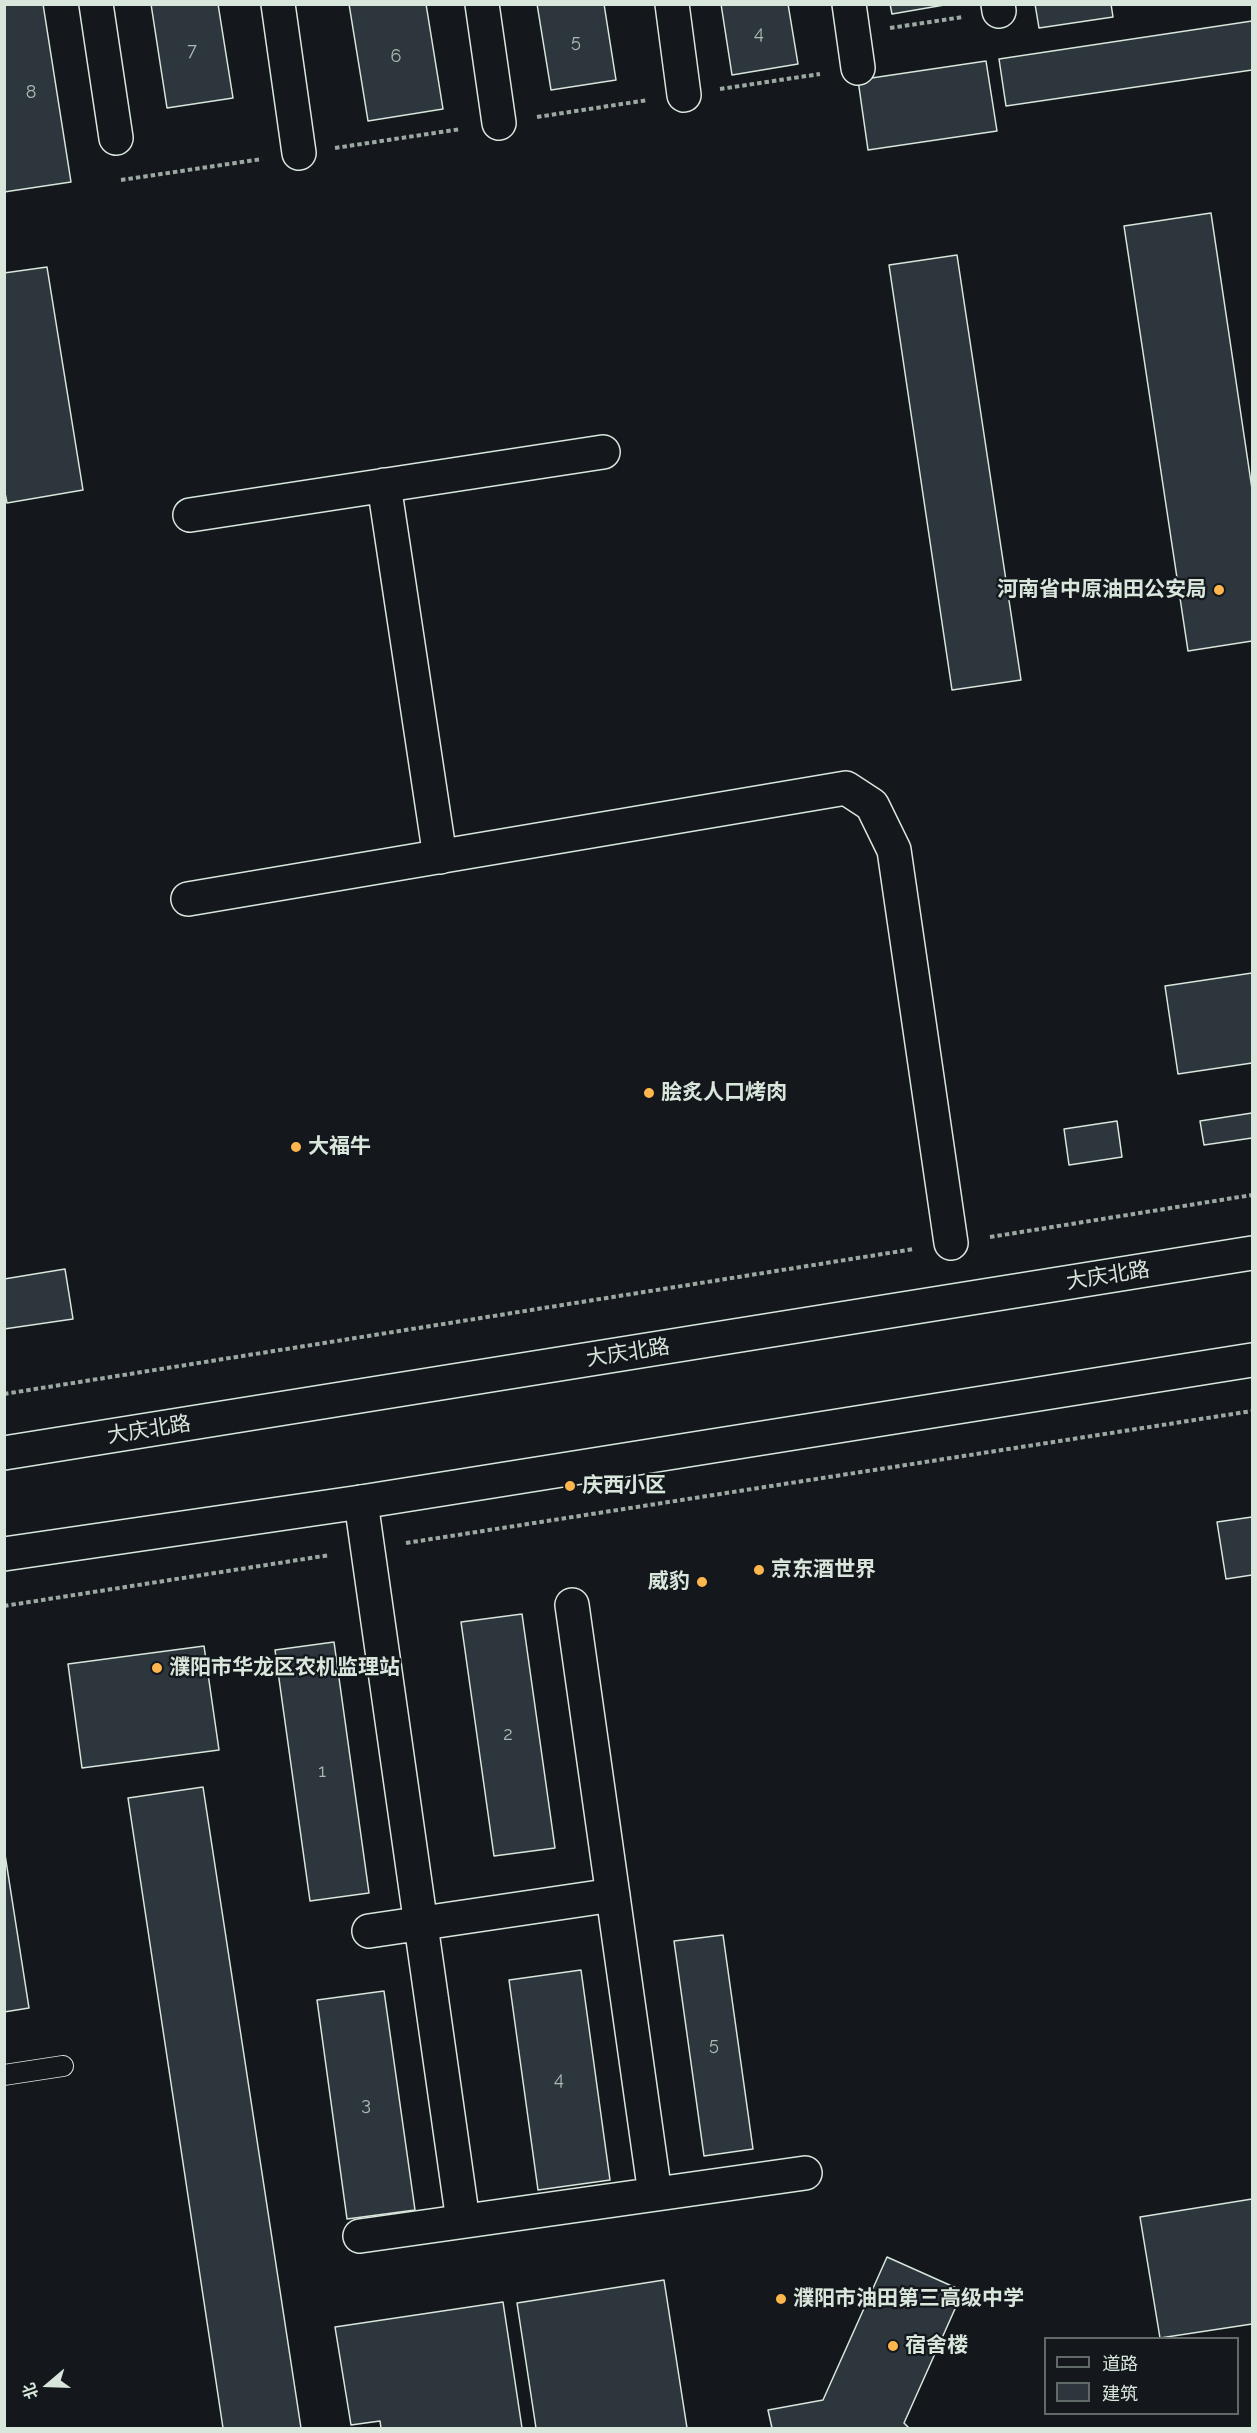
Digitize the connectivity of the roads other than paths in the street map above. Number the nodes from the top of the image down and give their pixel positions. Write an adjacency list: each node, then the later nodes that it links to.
1 (96, 4): 9 (street)
2 (278, 4): 10 (street)
3 (482, 4): 8 (street)
4 (672, 4): 7 (street)
5 (849, 4): 6 (street)
6 (858, 68)
7 (684, 95)
8 (499, 123)
9 (116, 138)
10 (299, 153)
11 (603, 452): 12 (street)
12 (384, 485): 13 (street); 14 (street)
13 (190, 515)
14 (440, 857): 15 (street); 16 (street)
15 (188, 899)
16 (951, 1243)
17 (1252, 1253): 19 (street, 大庆北路)
18 (1252, 1360): 20 (street)
19 (4, 1453)
20 (361, 1502): 21 (street); 24 (street)
21 (4, 1554)
22 (572, 1605): 23 (street)
23 (613, 1895): 24 (street); 29 (street)
24 (421, 1923): 25 (street); 30 (street)
25 (369, 1931)
26 (63, 2066): 27 (lane)
27 (4, 2074)
28 (805, 2173): 29 (street)
29 (655, 2194): 30 (street)
30 (463, 2221): 31 (street)
31 (360, 2236)

